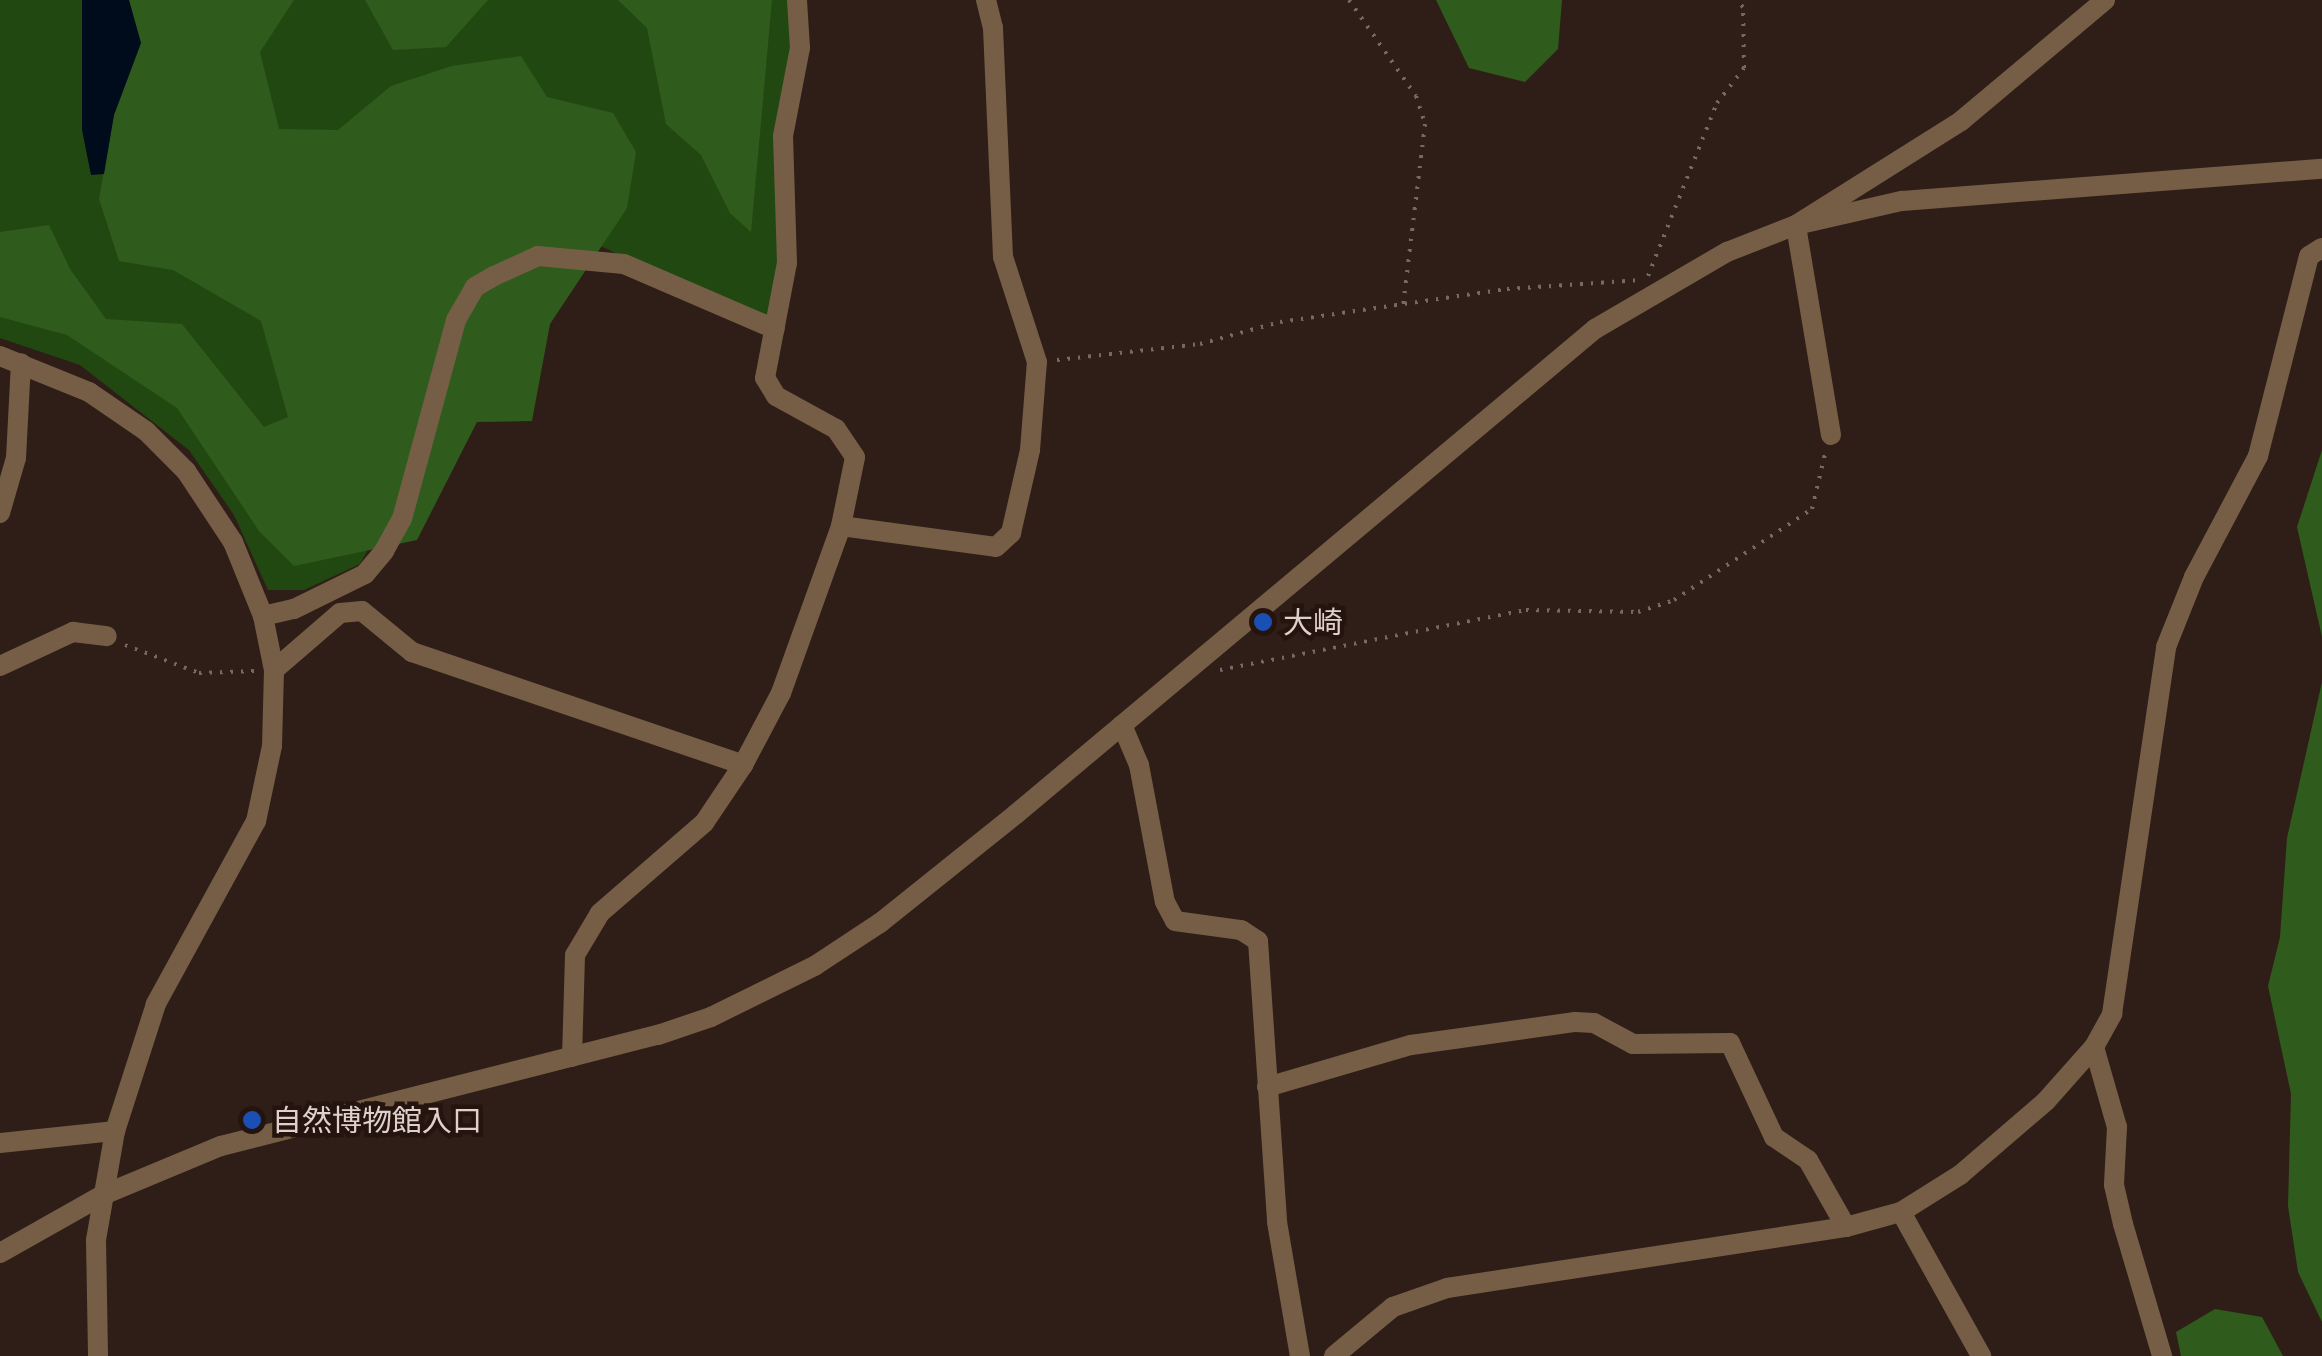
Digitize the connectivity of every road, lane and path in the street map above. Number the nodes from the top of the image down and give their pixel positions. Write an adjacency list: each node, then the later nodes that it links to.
1 (797, 0): 11 (street)
2 (986, 0): 13 (street)
3 (1349, 0): 10 (path)
4 (1736, 0): 9 (path)
5 (2105, 0): 7 (street)
6 (2322, 169): 7 (street)
7 (1796, 226): 9 (street); 15 (street)
8 (2322, 248): 25 (street)
9 (1649, 285): 10 (path); 20 (street)
10 (1403, 305): 13 (path)
11 (775, 329): 17 (street); 18 (street)
12 (0, 356): 14 (street)
13 (1037, 362): 17 (street)
14 (22, 363): 16 (street); 18 (street)
15 (1832, 435): 20 (path)
16 (0, 512)
17 (841, 526): 24 (street)
18 (262, 616): 22 (street)
19 (107, 636): 21 (street); 22 (path)
20 (1194, 664): 23 (street)
21 (0, 666)
22 (274, 670): 24 (street); 28 (street)
23 (1122, 725): 26 (street); 27 (street)
24 (743, 765): 26 (street)
25 (2094, 1047): 31 (street); 38 (street)
26 (572, 1058): 30 (street)
27 (1266, 1087): 32 (street); 35 (street)
28 (115, 1131): 29 (street); 30 (street)
29 (0, 1143)
30 (103, 1195): 33 (street); 34 (street)
31 (1901, 1212): 32 (street); 37 (street)
32 (1846, 1226): 36 (street)
33 (0, 1253)
34 (98, 1356)
35 (1300, 1356)
36 (1334, 1356)
37 (1980, 1356)
38 (2162, 1356)

